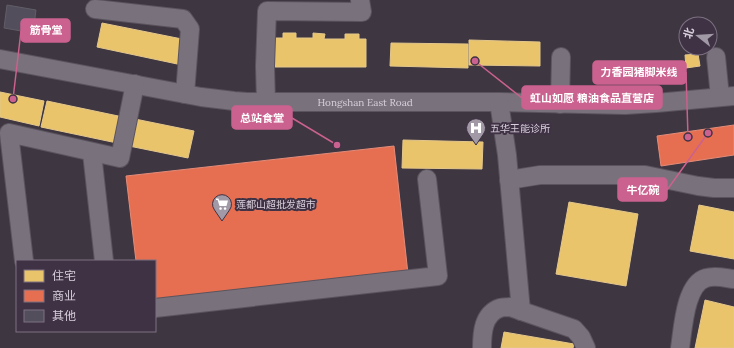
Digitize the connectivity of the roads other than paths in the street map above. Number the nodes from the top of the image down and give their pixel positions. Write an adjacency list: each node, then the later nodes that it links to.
1 (360, 0): 10 (street)
2 (96, 9): 7 (street)
3 (561, 57): 11 (street)
4 (716, 57): 8 (street)
5 (0, 59): 6 (street, Hongshan East Road)
6 (135, 84): 7 (street, Hongshan East Road); 12 (street)
7 (185, 94): 10 (street, Hongshan East Road)
8 (727, 96): 11 (street, Hongshan East Road)
9 (499, 102): 10 (street, Hongshan East Road); 11 (street, Hongshan East Road); 14 (street)
10 (266, 103)
11 (560, 104)
12 (92, 153): 16 (street); 17 (street)
13 (427, 179): 19 (street)
14 (509, 180): 15 (street); 20 (street)
15 (734, 188)
16 (24, 260)
17 (104, 260)
18 (734, 279): 23 (street)
19 (156, 308)
20 (521, 311): 21 (street); 22 (street)
21 (482, 348)
22 (586, 348)
23 (680, 348)

